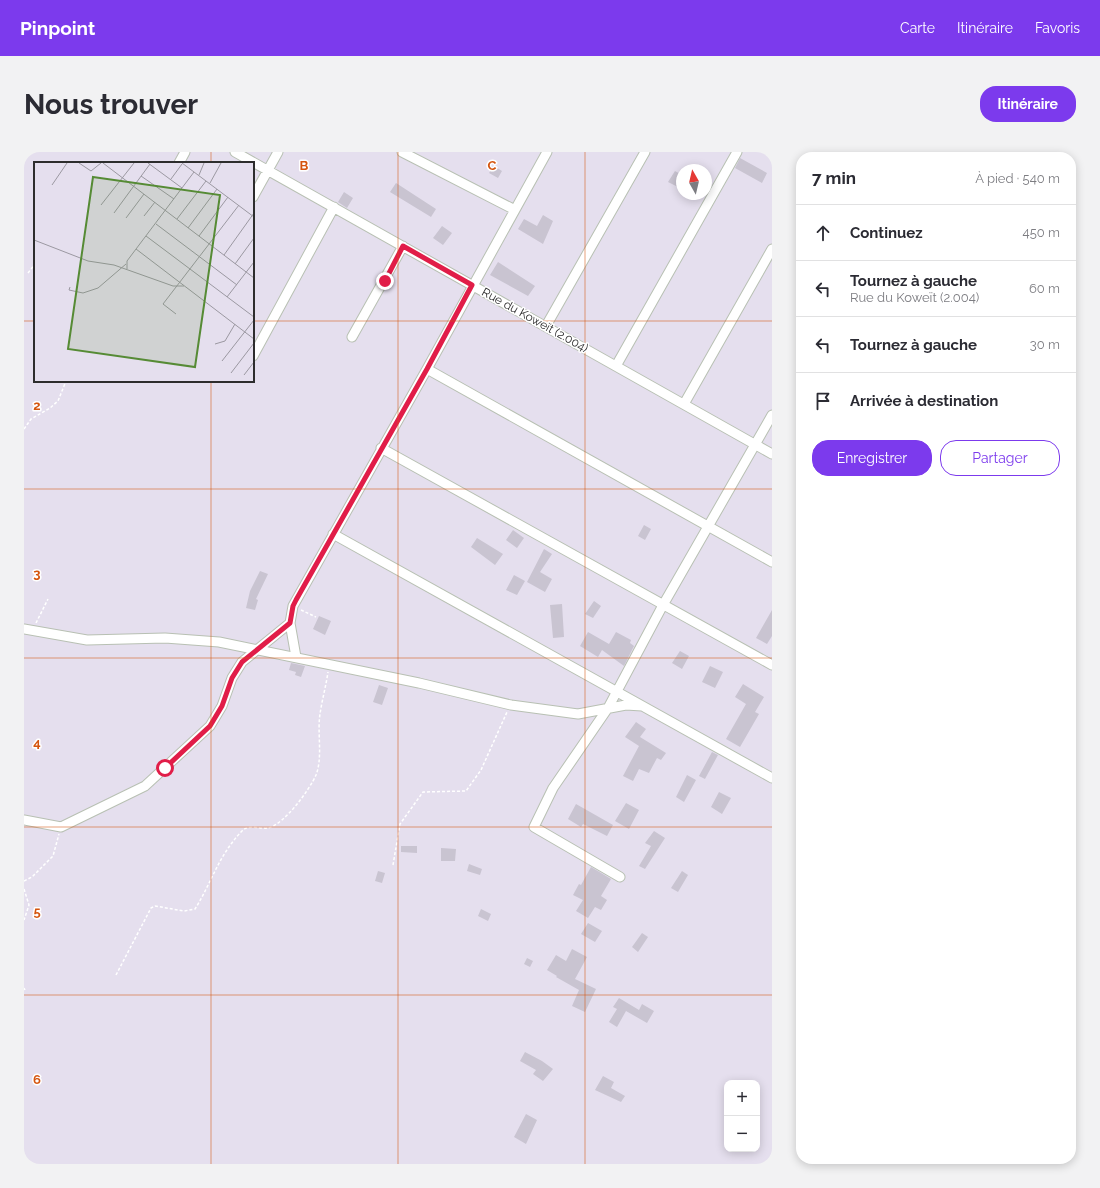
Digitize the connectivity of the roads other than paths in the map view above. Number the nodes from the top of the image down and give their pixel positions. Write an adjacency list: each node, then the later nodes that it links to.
1 (186, 152): 8 (street)
2 (235, 152): 9 (street, Rue du Koweït (2.004))
3 (278, 152): 11 (street)
4 (402, 152): 14 (street)
5 (547, 152): 14 (street)
6 (645, 152): 18 (street)
7 (737, 152): 21 (street)
8 (180, 162)
9 (253, 162)
10 (254, 162): 11 (street, Rue du Koweït (2.004))
11 (268, 170): 12 (street); 13 (street, Rue du Koweït (2.004))
12 (254, 195)
13 (334, 207): 15 (street, Rue du Koweït (2.004)); 20 (street)
14 (515, 210): 17 (street)
15 (403, 246): 17 (street, Rue du Koweït (2.004)); 19 (street)
16 (772, 249): 23 (street)
17 (472, 285): 18 (street, Rue du Koweït (2.004)); 22 (street)
18 (546, 326): 21 (street, Rue du Koweït (2.004))
19 (352, 337)
20 (254, 354)
21 (616, 366): 23 (street, Rue du Koweït (2.004))
22 (427, 369): 26 (street); 28 (street)
23 (684, 404): 25 (street, Rue du Koweït (2.004))
24 (772, 415): 25 (street)
25 (756, 444): 27 (street, Rue du Koweït (2.004)); 28 (street)
26 (381, 448): 29 (street); 31 (street)
27 (772, 454)
28 (709, 527): 30 (street); 31 (street)
29 (333, 534): 32 (street); 37 (street)
30 (772, 562)
31 (664, 605): 36 (street); 37 (street)
32 (290, 623): 34 (street); 35 (street)
33 (28, 629): 34 (street)
34 (258, 649): 35 (street); 41 (street)
35 (296, 658): 39 (street)
36 (772, 665)
37 (616, 692): 38 (street); 39 (street)
38 (642, 706): 39 (street); 40 (street)
39 (608, 708): 42 (street)
40 (772, 778)
41 (24, 820)
42 (620, 877)

